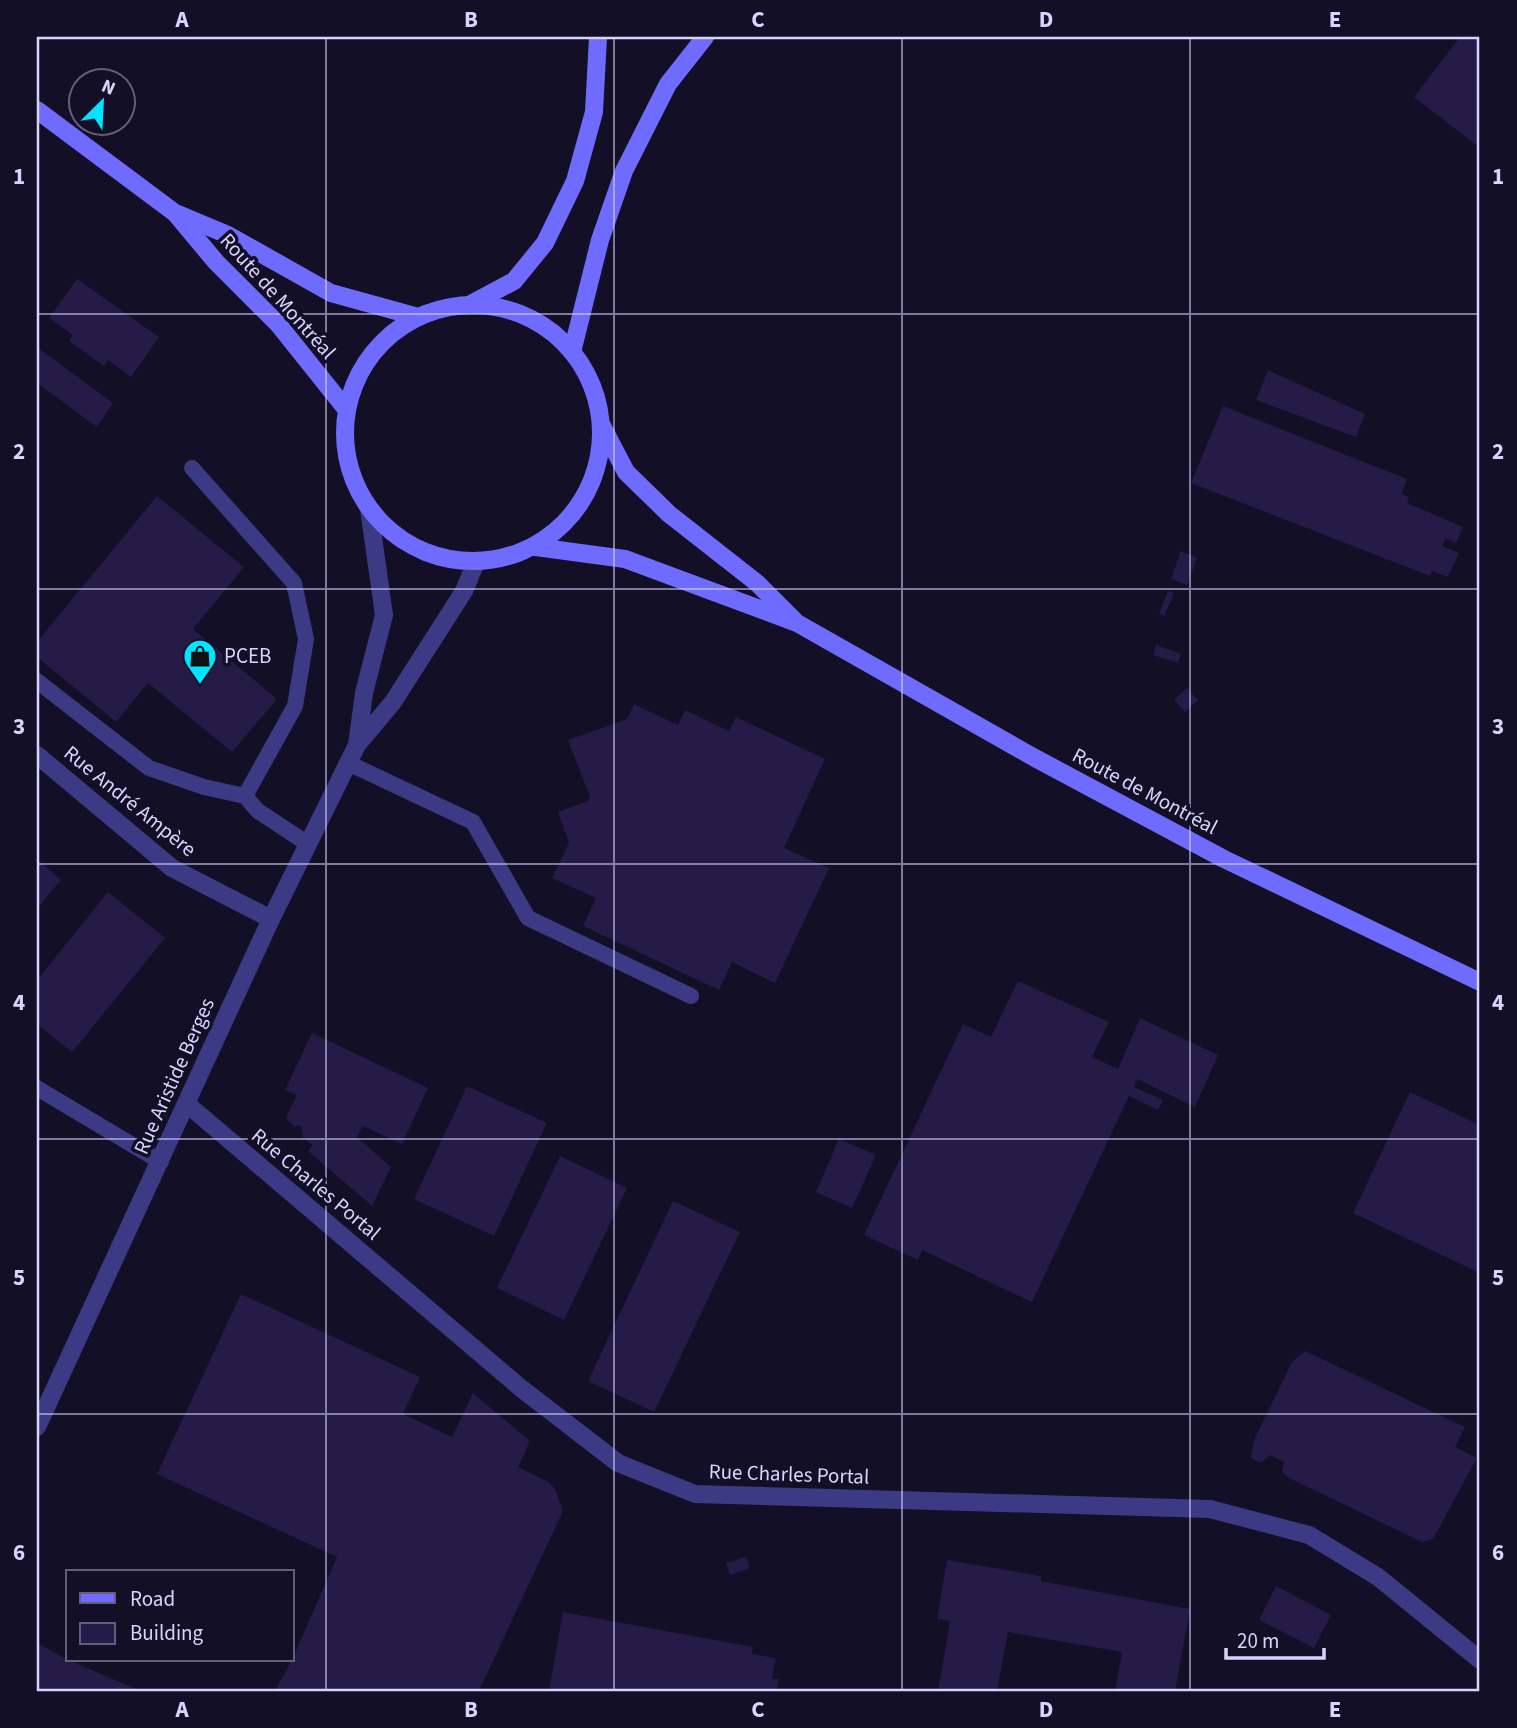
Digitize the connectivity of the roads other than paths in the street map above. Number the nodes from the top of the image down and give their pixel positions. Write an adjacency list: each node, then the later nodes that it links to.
1 (598, 37): 5 (main road)
2 (705, 37): 7 (main road)
3 (37, 110): 4 (main road, Route de Montréal)
4 (175, 213): 6 (main road, Route de Montréal); 8 (main road, Route de Montréal)
5 (471, 304): 6 (main road); 7 (main road)
6 (418, 317): 8 (main road)
7 (572, 352): 9 (main road)
8 (346, 409): 11 (main road)
9 (602, 426): 12 (main road); 14 (main road, Route de Montréal)
10 (192, 468): 19 (lane)
11 (369, 509): 13 (main road); 16 (street, Rue Aristide Berges)
12 (536, 547): 13 (main road); 14 (main road, Route de Montréal)
13 (476, 562): 16 (street, Rue Aristide Berges)
14 (797, 623): 22 (main road, Route de Montréal)
15 (37, 681): 19 (lane)
16 (357, 745): 18 (street, Rue Aristide Berges)
17 (37, 755): 21 (street, Rue André Ampère)
18 (348, 762): 20 (street, Rue Aristide Berges); 23 (lane)
19 (245, 796): 20 (lane)
20 (308, 844): 21 (street, Rue Aristide Berges)
21 (271, 919): 25 (street, Rue Aristide Berges)
22 (1480, 982)
23 (691, 996)
24 (37, 1088): 26 (lane)
25 (187, 1104): 26 (street, Rue Aristide Berges); 28 (street, Rue Charles Portal)
26 (160, 1161): 27 (street, Rue Aristide Berges)
27 (37, 1427)
28 (1480, 1660)

